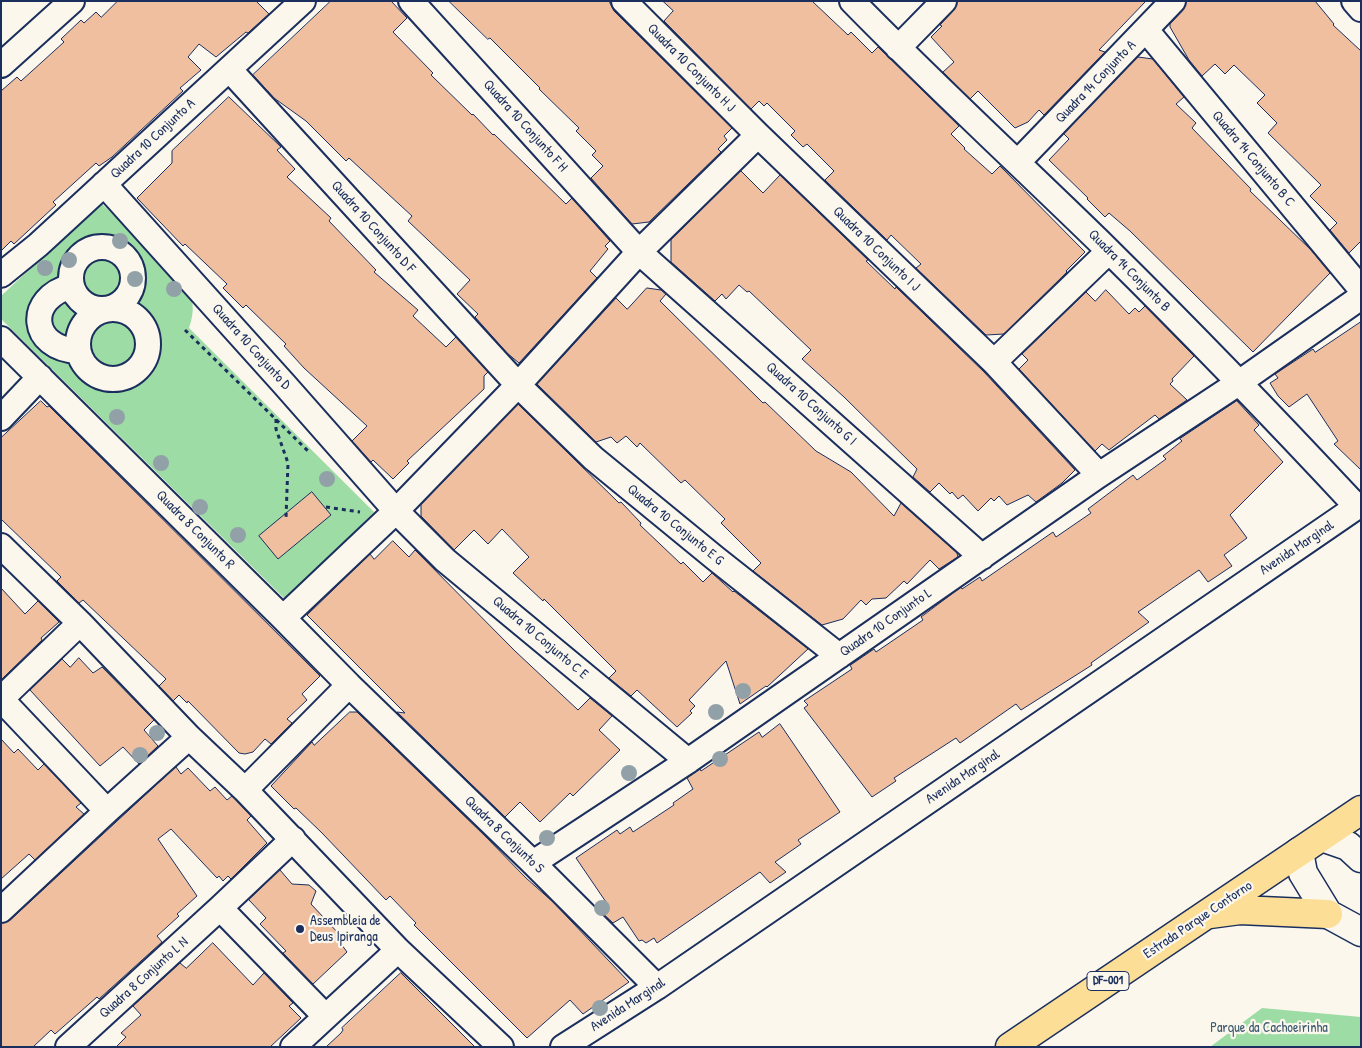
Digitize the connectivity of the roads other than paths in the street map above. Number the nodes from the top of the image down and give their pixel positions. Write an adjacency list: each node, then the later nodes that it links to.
1 (72, 1): 12 (street)
2 (303, 1): 13 (street, Quadra 10 Conjunto A)
3 (410, 1): 18 (street, Quadra 10 Conjunto F H)
4 (624, 1): 14 (street, Quadra 10 Conjunto H J)
5 (852, 1): 11 (street, Quadra 14 Conjunto B)
6 (944, 1): 11 (street)
7 (1173, 1): 10 (street, Quadra 14 Conjunto A)
8 (1354, 1): 9 (street)
9 (1361, 9)
10 (1146, 30): 15 (street, Quadra 14 Conjunto A); 21 (street, Quadra 14 Conjunto B C)
11 (898, 48): 15 (street, Quadra 14 Conjunto B)
12 (1, 65)
13 (229, 69): 16 (street, Quadra 10 Conjunto A); 29 (street, Quadra 10 Conjunto D F)
14 (758, 135): 18 (street); 26 (street, Quadra 10 Conjunto I J)
15 (1018, 162): 17 (street, Quadra 14 Conjunto B)
16 (104, 184): 19 (street, Quadra 10 Conjunto A); 33 (street, Quadra 10 Conjunto D)
17 (1109, 251): 26 (street); 28 (street, Quadra 14 Conjunto B)
18 (640, 252): 29 (street); 35 (street, Quadra 10 Conjunto G I)
19 (1, 275)
20 (72, 286): 23 (street); 23 (street); 25 (street)
21 (1361, 288)
22 (1361, 296): 28 (street, Quadra 10 Conjunto L)
23 (108, 309): 25 (street); 25 (street)
24 (1, 339): 27 (street, Quadra 8 Conjunto R)
25 (78, 351)
26 (994, 362): 31 (street, Quadra 10 Conjunto I J)
27 (40, 377): 30 (street); 36 (street, Quadra 8 Conjunto R)
28 (1240, 382): 31 (street, Quadra 10 Conjunto L); 32 (street, Quadra 14 Conjunto B)
29 (518, 385): 33 (street); 38 (street, Quadra 10 Conjunto E G)
30 (1, 418)
31 (1100, 476): 35 (street, Quadra 10 Conjunto L)
32 (1359, 505): 57 (street, Avenida Marginal)
33 (396, 511): 36 (street); 42 (street, Quadra 10 Conjunto C E)
34 (1, 546): 37 (street)
35 (982, 557): 38 (street, Quadra 10 Conjunto L)
36 (284, 618): 39 (street, Quadra 8 Conjunto R)
37 (80, 623): 40 (street); 41 (street)
38 (839, 656): 42 (street, Quadra 10 Conjunto L)
39 (349, 685): 43 (street); 50 (street, Quadra 8 Conjunto S)
40 (1, 699): 45 (street)
41 (189, 737): 43 (street); 45 (street)
42 (688, 761): 50 (street, Quadra 10 Conjunto L)
43 (245, 790): 47 (street)
44 (1361, 810): 46 (main road, Estrada Parque Contorno / DF-001)
45 (107, 811): 52 (street)
46 (1322, 837): 48 (main road, Estrada Parque Contorno / DF-001); 49 (street)
47 (292, 839): 51 (street, Quadra 8 Conjunto L N); 56 (street)
48 (1299, 852): 53 (street); 54 (main road, Estrada Parque Contorno / DF-001)
49 (1361, 858)
50 (533, 863): 57 (street, Quadra 8 Conjunto S)
51 (220, 908): 58 (street); 59 (street, Quadra 8 Conjunto L N)
52 (1, 910)
53 (1328, 914): 54 (main road); 55 (street)
54 (1206, 915): 63 (main road, Estrada Parque Contorno / DF-001)
55 (1361, 932)
56 (398, 950): 58 (street); 61 (street)
57 (657, 987): 62 (street, Avenida Marginal)
58 (325, 1016): 60 (street)
59 (68, 1047)
60 (293, 1047)
61 (501, 1047)
62 (563, 1047)
63 (1010, 1047)

